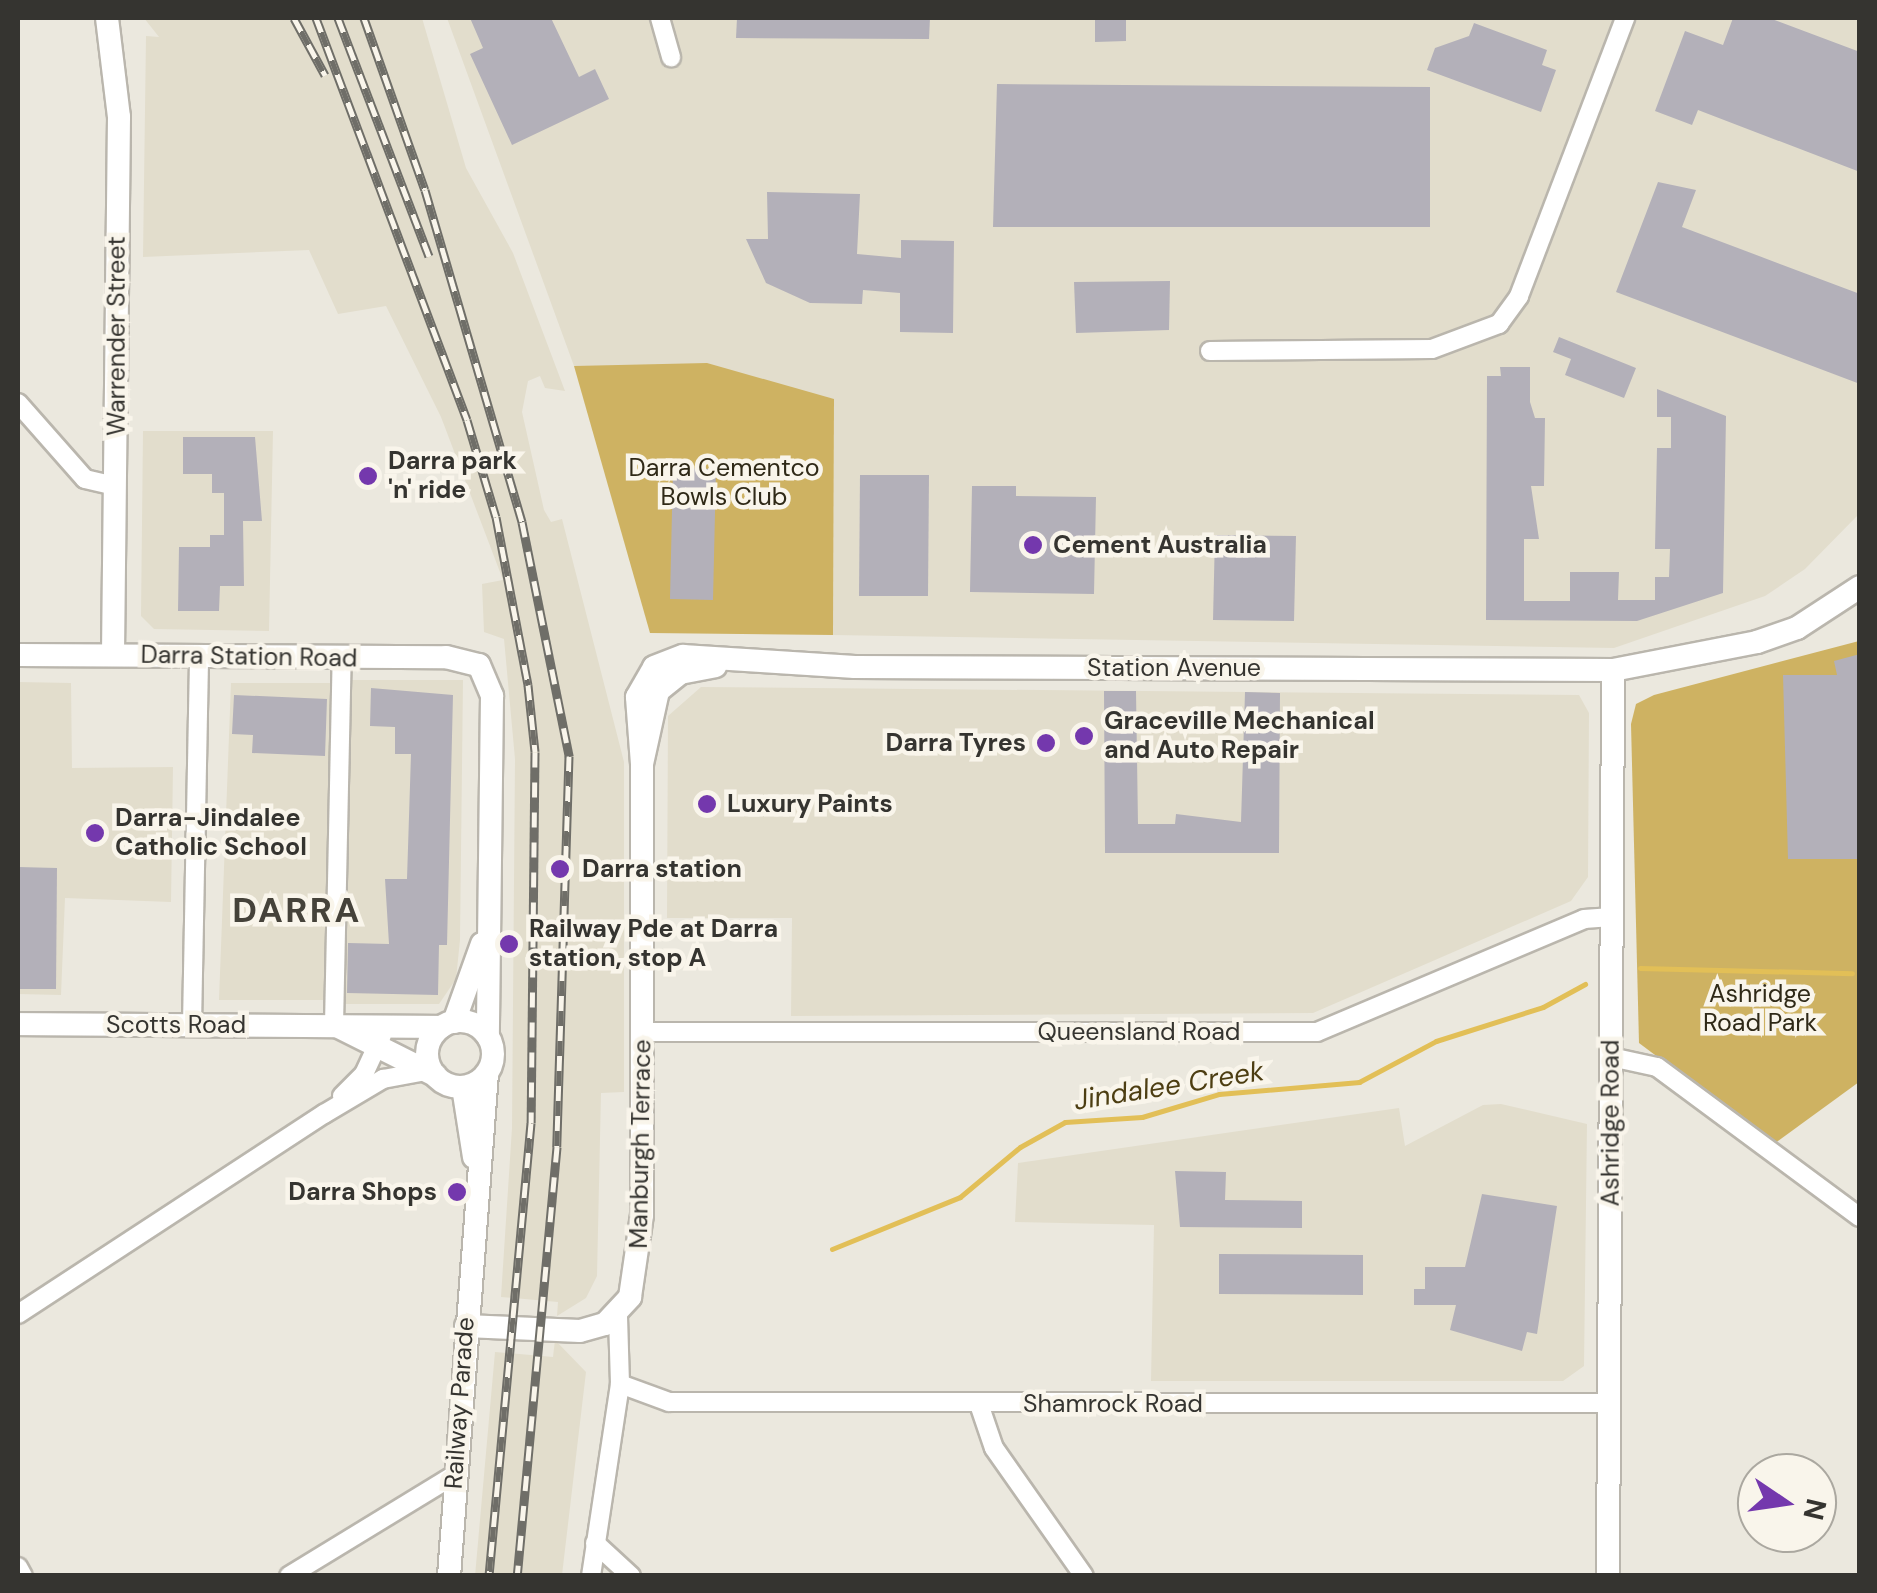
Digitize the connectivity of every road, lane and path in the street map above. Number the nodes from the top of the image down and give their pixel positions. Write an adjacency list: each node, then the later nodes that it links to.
1 (107, 18): 7 (street, Warrender Street)
2 (660, 18): 4 (street)
3 (1625, 18): 5 (street)
4 (671, 56)
5 (1210, 350)
6 (18, 404): 7 (street)
7 (116, 486): 10 (street, Warrender Street)
8 (1860, 587): 13 (street, Station Avenue)
9 (18, 655): 10 (street, Darra Station Road)
10 (114, 656): 11 (street, Darra Station Road)
11 (199, 656): 12 (street, Darra Station Road); 20 (street)
12 (342, 658): 15 (street, Darra Station Road); 21 (street)
13 (1613, 670): 14 (street, Station Avenue); 16 (street, Ashridge Road)
14 (648, 694): 22 (street, Manburgh Terrace)
15 (491, 917): 19 (street); 23 (street)
16 (1612, 918): 22 (street, Queensland Road); 25 (street, Ashridge Road)
17 (388, 1022): 19 (street, Scotts Road); 21 (street, Scotts Road); 24 (street)
18 (18, 1024): 20 (street, Scotts Road)
19 (447, 1024): 23 (street); 26 (street)
20 (192, 1025): 21 (street, Scotts Road)
21 (334, 1025): 24 (street, Scotts Road)
22 (644, 1032): 33 (street, Manburgh Terrace)
23 (488, 1036): 27 (street)
24 (378, 1046): 26 (street, Scotts Road); 29 (street)
25 (1611, 1057): 30 (street); 36 (street, Ashridge Road)
26 (430, 1073): 28 (street); 29 (street)
27 (487, 1073): 28 (street); 31 (street, Railway Parade)
28 (462, 1086): 31 (street, Railway Parade)
29 (324, 1114): 32 (street)
30 (1860, 1217)
31 (474, 1230): 34 (street, Railway Parade)
32 (18, 1314)
33 (618, 1315): 34 (street); 35 (street, Manburgh Terrace)
34 (466, 1326): 38 (street, Railway Parade)
35 (620, 1384): 37 (street, Shamrock Road); 39 (street, Manburgh Terrace)
36 (1609, 1403): 37 (street, Shamrock Road); 47 (street, Ashridge Road)
37 (979, 1404): 46 (street)
38 (453, 1476): 42 (street); 43 (street, Railway Parade)
39 (596, 1543): 44 (street, Manburgh Terrace); 45 (street)
40 (18, 1567): 41 (street)
41 (23, 1576)
42 (289, 1576)
43 (449, 1576)
44 (591, 1576)
45 (631, 1576)
46 (1084, 1576)
47 (1608, 1576)

